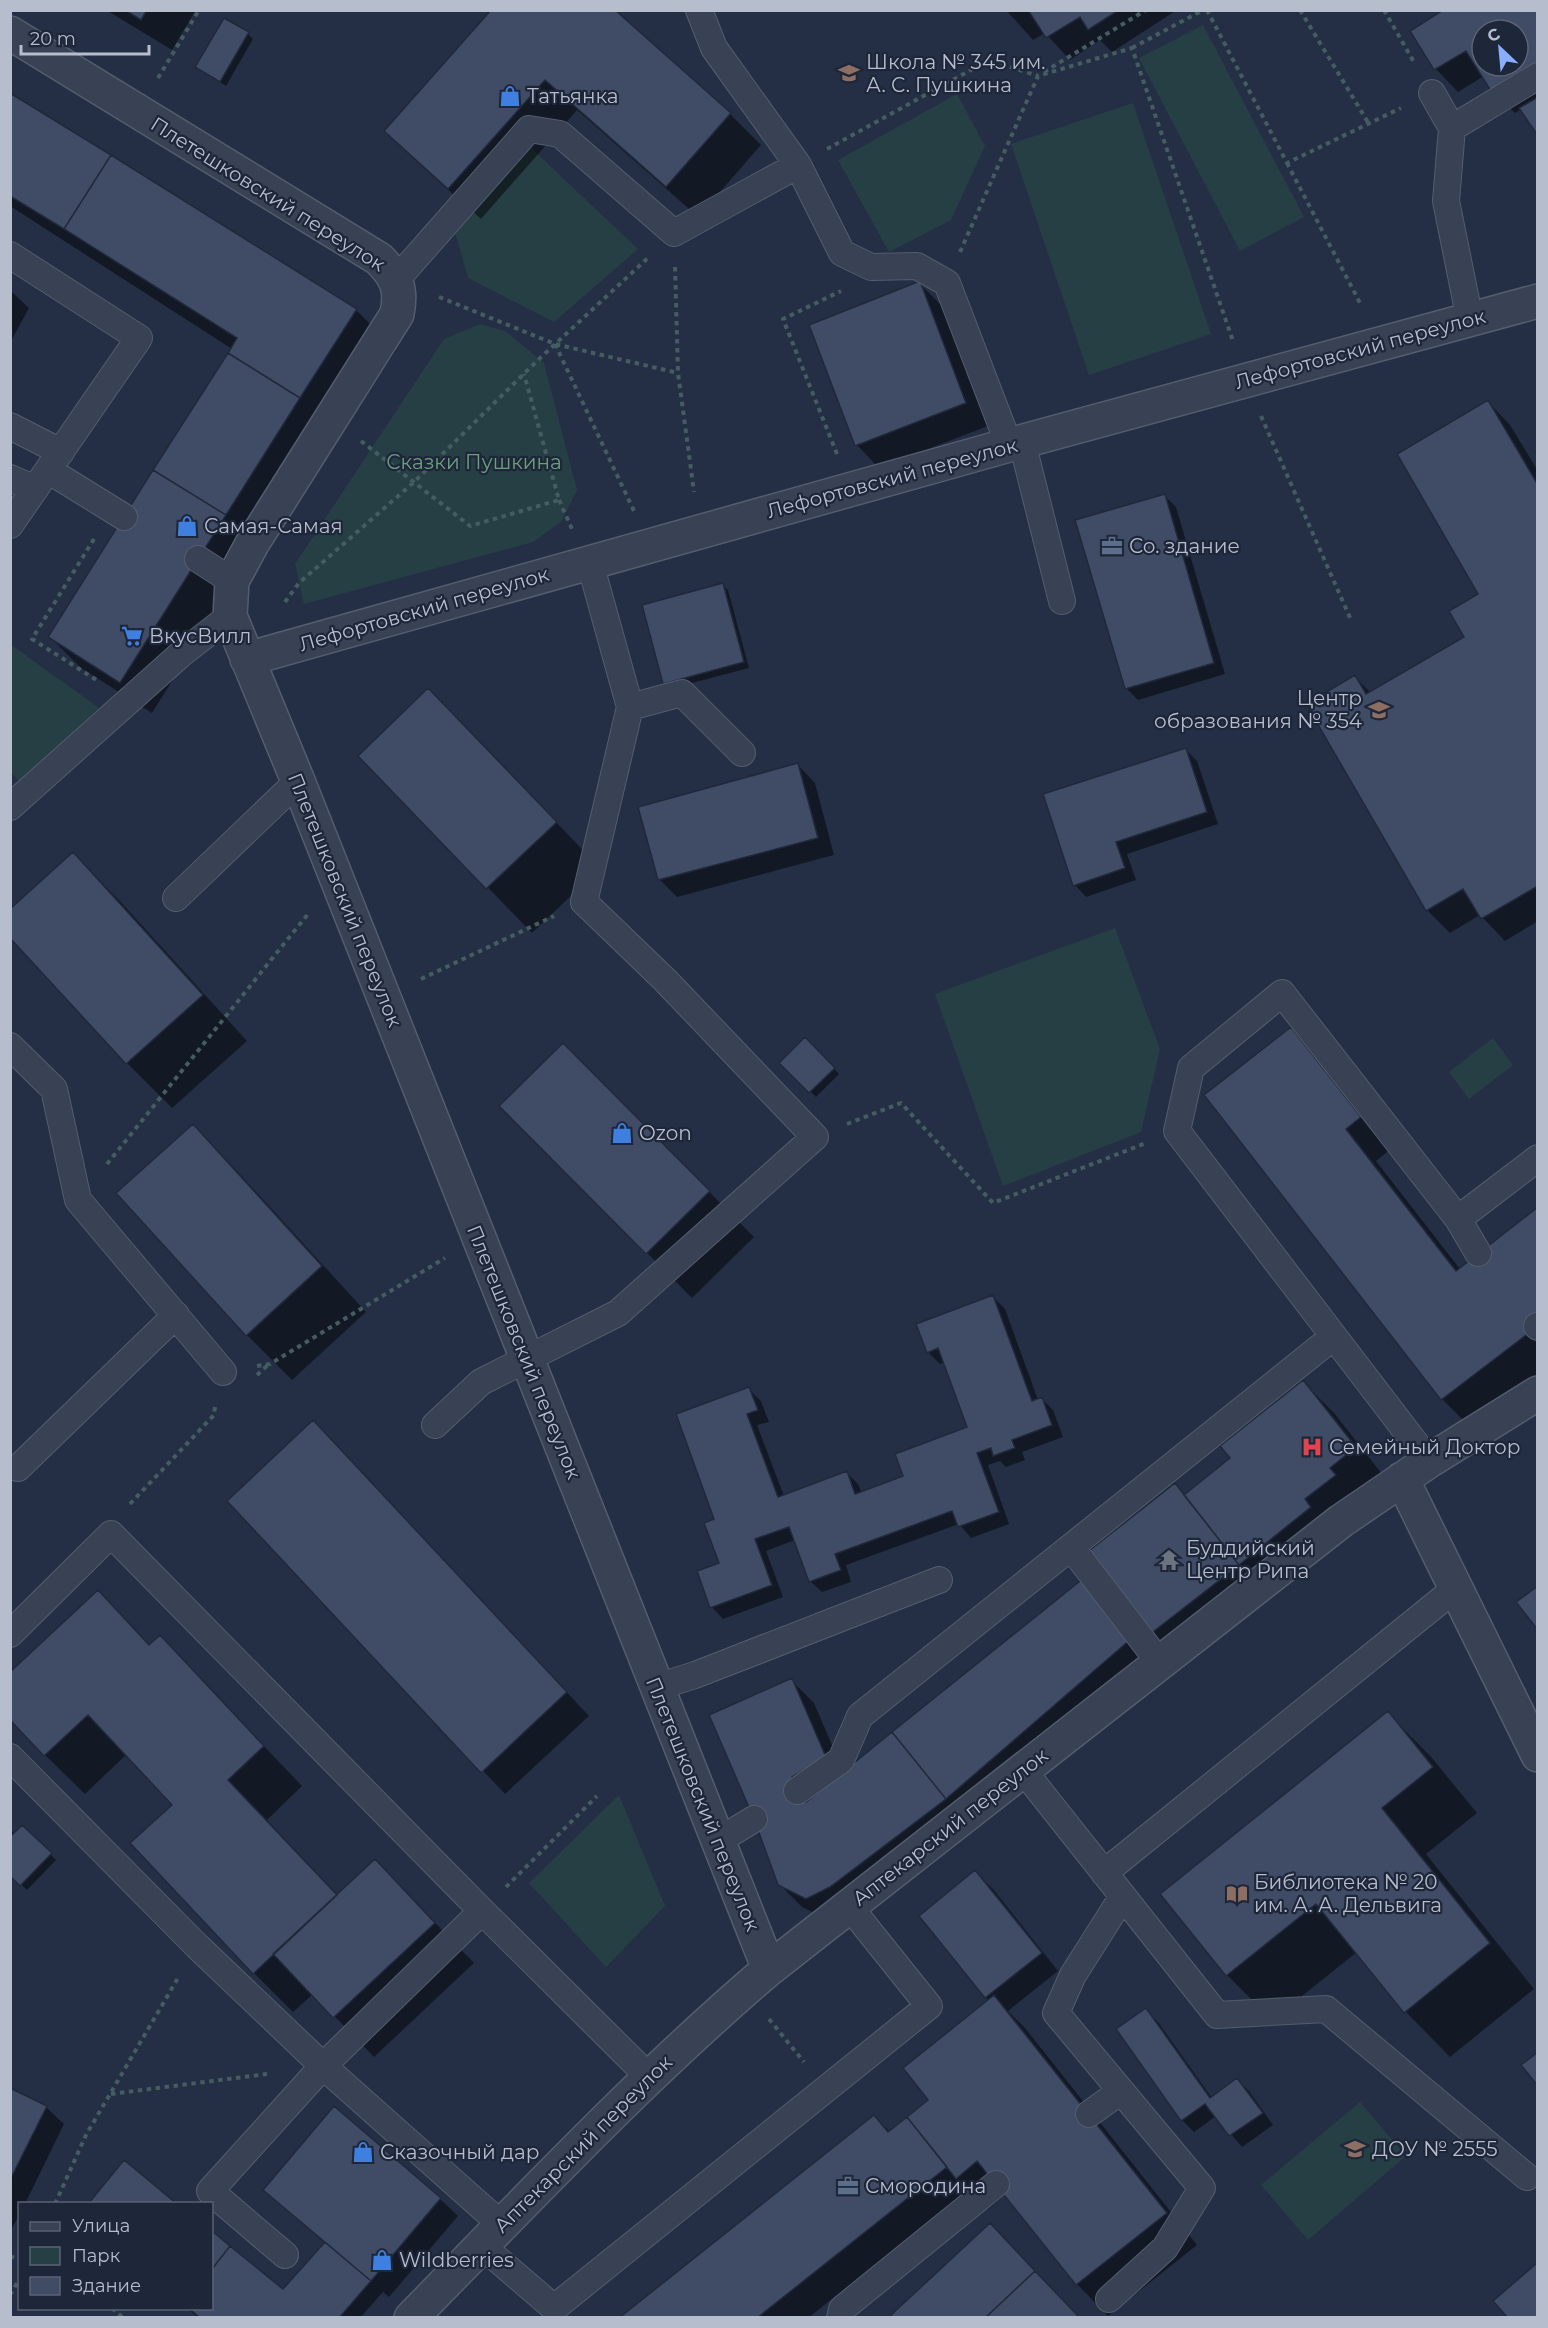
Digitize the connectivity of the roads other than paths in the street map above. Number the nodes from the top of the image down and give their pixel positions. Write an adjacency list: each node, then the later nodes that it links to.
1 (699, 10): 6 (lane)
2 (10, 33): 8 (street, Плетешковский переулок)
3 (1538, 76): 5 (lane)
4 (1432, 93): 5 (lane)
5 (1452, 128): 10 (lane)
6 (798, 165): 8 (lane); 12 (lane)
7 (10, 255): 13 (lane)
8 (396, 280): 19 (street, Плетешковский переулок)
9 (1538, 301): 10 (street, Лефортовский переулок)
10 (1470, 320): 12 (street, Лефортовский переулок)
11 (10, 426): 13 (lane)
12 (1015, 443): 18 (street, Лефортовский переулок); 20 (lane)
13 (48, 470): 14 (lane); 15 (lane); 16 (lane)
14 (10, 478)
15 (118, 513)
16 (10, 525)
17 (198, 559): 19 (lane)
18 (590, 563): 22 (street, Лефортовский переулок); 23 (lane)
19 (232, 581): 21 (street, Плетешковский переулок)
20 (1062, 601)
21 (230, 616): 22 (street, Плетешковский переулок); 26 (lane)
22 (247, 658): 25 (street, Плетешковский переулок)
23 (630, 707): 24 (lane); 34 (lane)
24 (742, 753)
25 (298, 781): 27 (lane); 34 (street, Плетешковский переулок)
26 (13, 799)
27 (176, 898)
28 (10, 1046): 32 (lane)
29 (1538, 1158): 30 (lane)
30 (1458, 1219): 31 (lane); 33 (lane)
31 (1478, 1253)
32 (176, 1315): 35 (lane); 39 (lane)
33 (1333, 1337): 38 (lane); 41 (lane)
34 (527, 1360): 37 (lane); 46 (street, Плетешковский переулок)
35 (223, 1372)
36 (1538, 1393): 38 (street, Аптекарский переулок)
37 (435, 1425)
38 (1429, 1461): 40 (street, Аптекарский переулок)
39 (18, 1468)
40 (1402, 1479): 43 (street); 45 (street, Аптекарский переулок)
41 (1071, 1547): 45 (lane); 50 (lane)
42 (939, 1580): 46 (lane)
43 (1456, 1588): 47 (street); 53 (lane)
44 (10, 1634): 56 (lane)
45 (1160, 1663): 49 (street, Аптекарский переулок)
46 (657, 1687): 52 (street, Плетешковский переулок)
47 (1538, 1755)
48 (10, 1757): 58 (lane)
49 (1023, 1770): 53 (lane); 55 (street, Аптекарский переулок)
50 (797, 1791)
51 (754, 1819): 52 (lane)
52 (718, 1841): 57 (street, Плетешковский переулок)
53 (1104, 1873): 54 (lane)
54 (1123, 1896): 60 (lane); 62 (lane)
55 (849, 1906): 57 (street, Аптекарский переулок); 64 (lane)
56 (482, 1911): 58 (lane); 59 (lane)
57 (769, 1969): 59 (street, Аптекарский переулок)
58 (322, 2066): 64 (lane); 65 (lane)
59 (649, 2077): 64 (street, Аптекарский переулок)
60 (1121, 2091): 61 (lane); 66 (lane)
61 (1089, 2114)
62 (1527, 2177)
63 (996, 2184): 68 (lane)
64 (492, 2236): 67 (street, Аптекарский переулок)
65 (285, 2255)
66 (1109, 2299)
67 (411, 2318)
68 (840, 2318)

